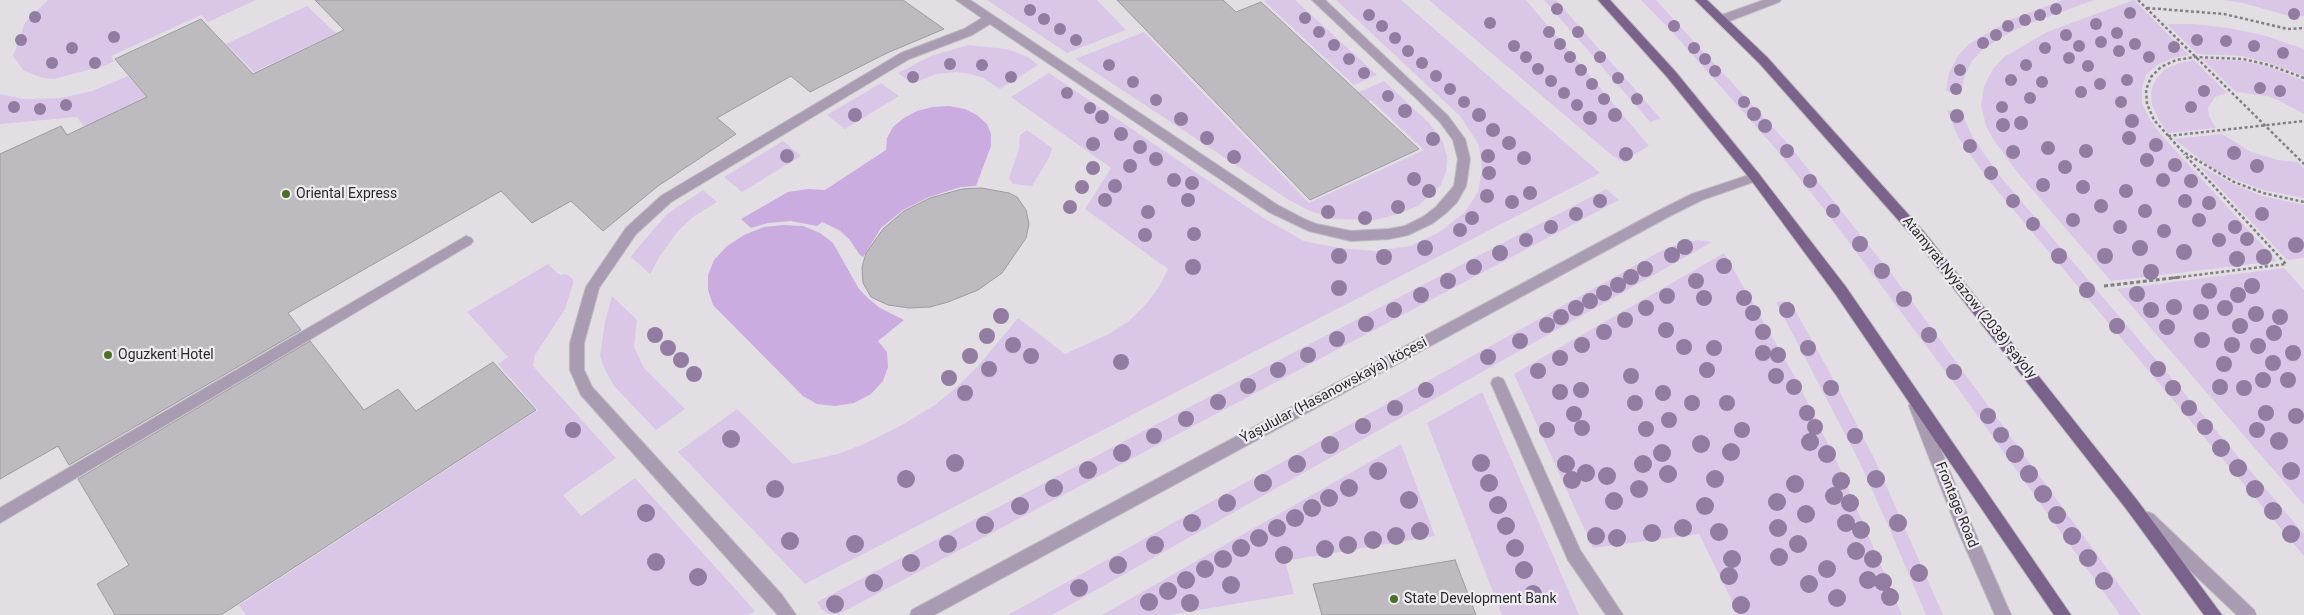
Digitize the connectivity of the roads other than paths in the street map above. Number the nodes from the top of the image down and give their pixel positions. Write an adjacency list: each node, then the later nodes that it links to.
1 (962, 0): 6 (street)
2 (1318, 0): 6 (street)
3 (1604, 0): 8 (main road)
4 (1701, 0): 7 (main road, Atamyrat Nyýazow (2038) şaýoly)
5 (1776, 0): 7 (street)
6 (989, 18): 14 (street)
7 (1722, 19): 12 (main road, Atamyrat Nyýazow (2038) şaýoly)
8 (1755, 178): 11 (main road); 15 (street, Ýaşulular (Hasanowskaýa) köçesi)
9 (466, 241): 13 (street)
10 (1498, 383): 16 (street)
11 (1912, 394): 17 (street, Frontage Road); 18 (main road)
12 (2132, 505): 19 (main road, Atamyrat Nyýazow (2038) şaýoly); 20 (street)
13 (0, 516)
14 (788, 615)
15 (918, 615)
16 (1616, 615)
17 (2003, 615)
18 (2063, 615)
19 (2214, 615)
20 (2248, 615)

